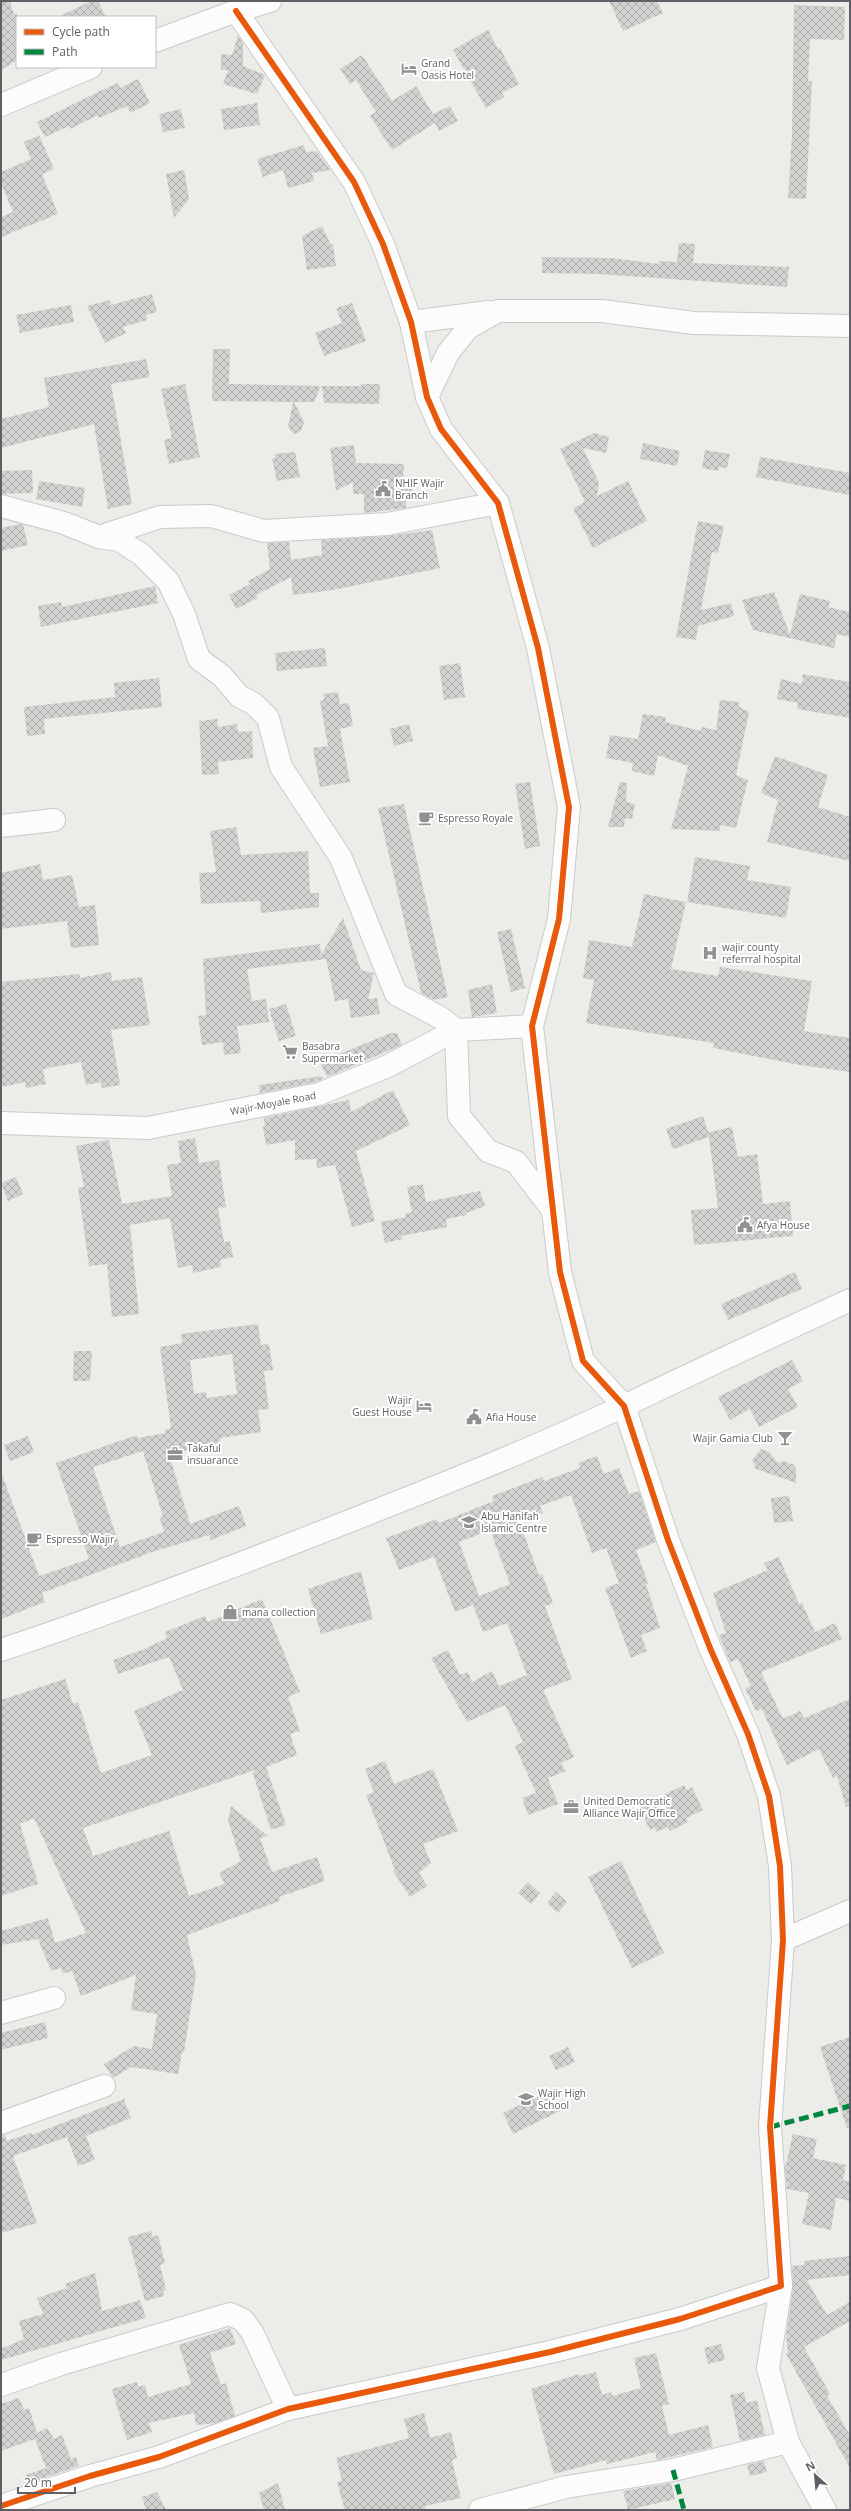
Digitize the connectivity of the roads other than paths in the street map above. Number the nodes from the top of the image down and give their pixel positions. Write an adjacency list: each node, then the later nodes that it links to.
1 (270, 1): 2 (street)
2 (236, 11): 3 (street); 7 (street)
3 (156, 41)
4 (89, 68): 5 (street)
5 (1, 105)
6 (498, 311): 7 (street); 8 (street); 9 (street)
7 (411, 322): 9 (street)
8 (850, 326)
9 (427, 397): 10 (street)
10 (498, 503): 12 (street); 15 (street)
11 (1, 506): 12 (street)
12 (99, 537): 16 (street)
13 (54, 820): 14 (street)
14 (1, 826)
15 (532, 1026): 16 (street, Wajir-Moyale Road); 18 (street)
16 (456, 1030): 17 (street, Wajir-Moyale Road); 18 (street)
17 (1, 1123)
18 (552, 1209): 20 (street)
19 (850, 1300): 20 (street)
20 (624, 1406): 21 (street); 23 (street)
21 (1, 1650)
22 (850, 1911): 23 (street)
23 (784, 1940): 28 (street)
24 (54, 1998): 25 (street)
25 (1, 2012)
26 (104, 2086): 27 (street)
27 (1, 2123)
28 (781, 2286): 30 (street); 31 (street)
29 (1, 2385): 30 (street)
30 (288, 2409): 32 (street)
31 (788, 2442): 33 (street); 34 (street)
32 (1, 2506)
33 (480, 2510)
34 (825, 2510)

